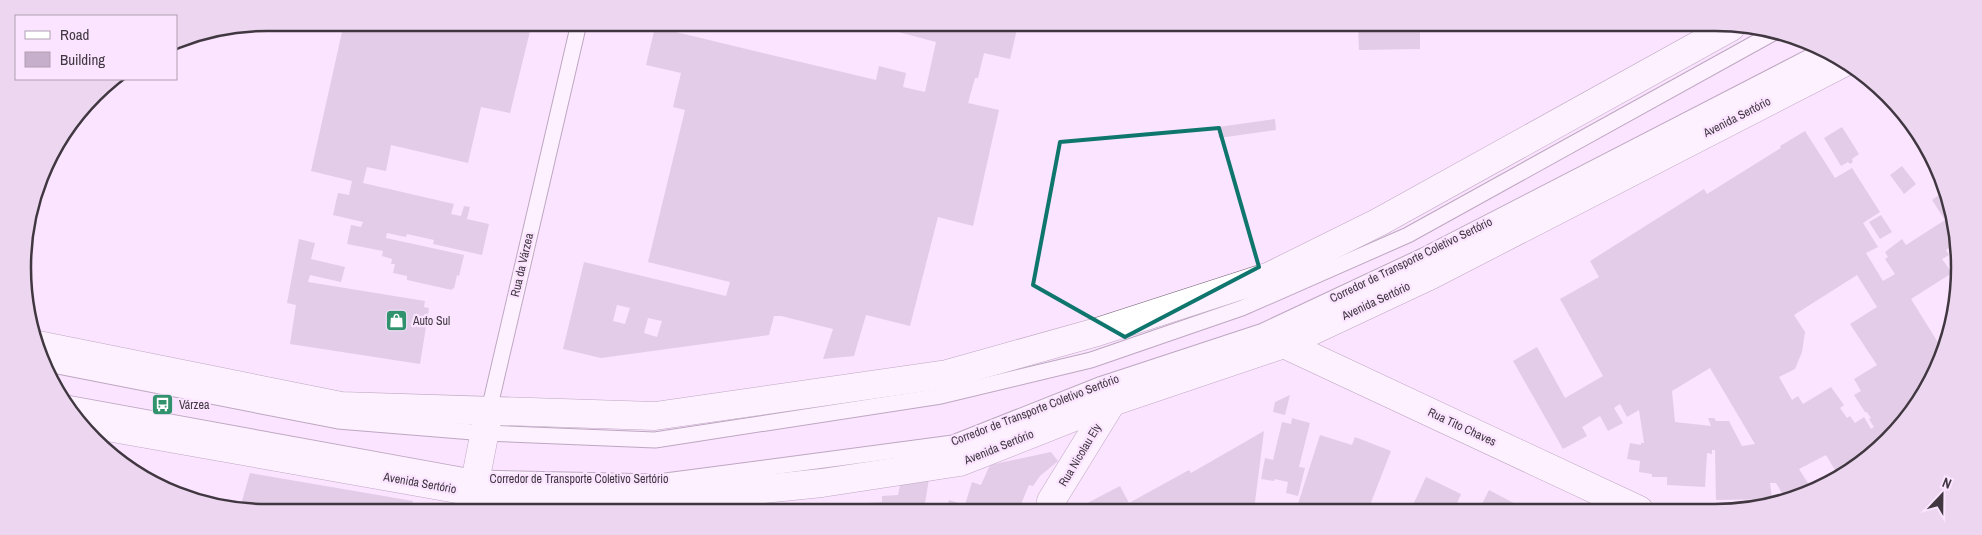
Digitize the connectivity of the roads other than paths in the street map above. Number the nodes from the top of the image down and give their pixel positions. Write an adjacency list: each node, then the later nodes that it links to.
1 (577, 31): 11 (lane, Rua da Várzea)
2 (1723, 32): 11 (main road)
3 (1766, 37): 11 (lane, Corredor de Transporte Coletivo Sertório)
4 (1816, 55): 6 (lane, Corredor de Transporte Coletivo Sertório)
5 (1838, 66): 6 (main road, Avenida Sertório)
6 (1274, 337): 9 (main road, Avenida Sertório); 13 (lane, Corredor de Transporte Coletivo Sertório); 15 (main road, Rua Tito Chaves)
7 (45, 346): 11 (main road)
8 (53, 365): 11 (lane, Corredor de Transporte Coletivo Sertório)
9 (1112, 402): 13 (main road, Avenida Sertório); 14 (main road, Rua Nicolau Ely)
10 (76, 405): 13 (lane, Corredor de Transporte Coletivo Sertório)
11 (487, 421): 13 (main road, Rua da Várzea)
12 (91, 424): 13 (main road, Avenida Sertório)
13 (474, 493)
14 (1051, 504)
15 (1626, 504)

